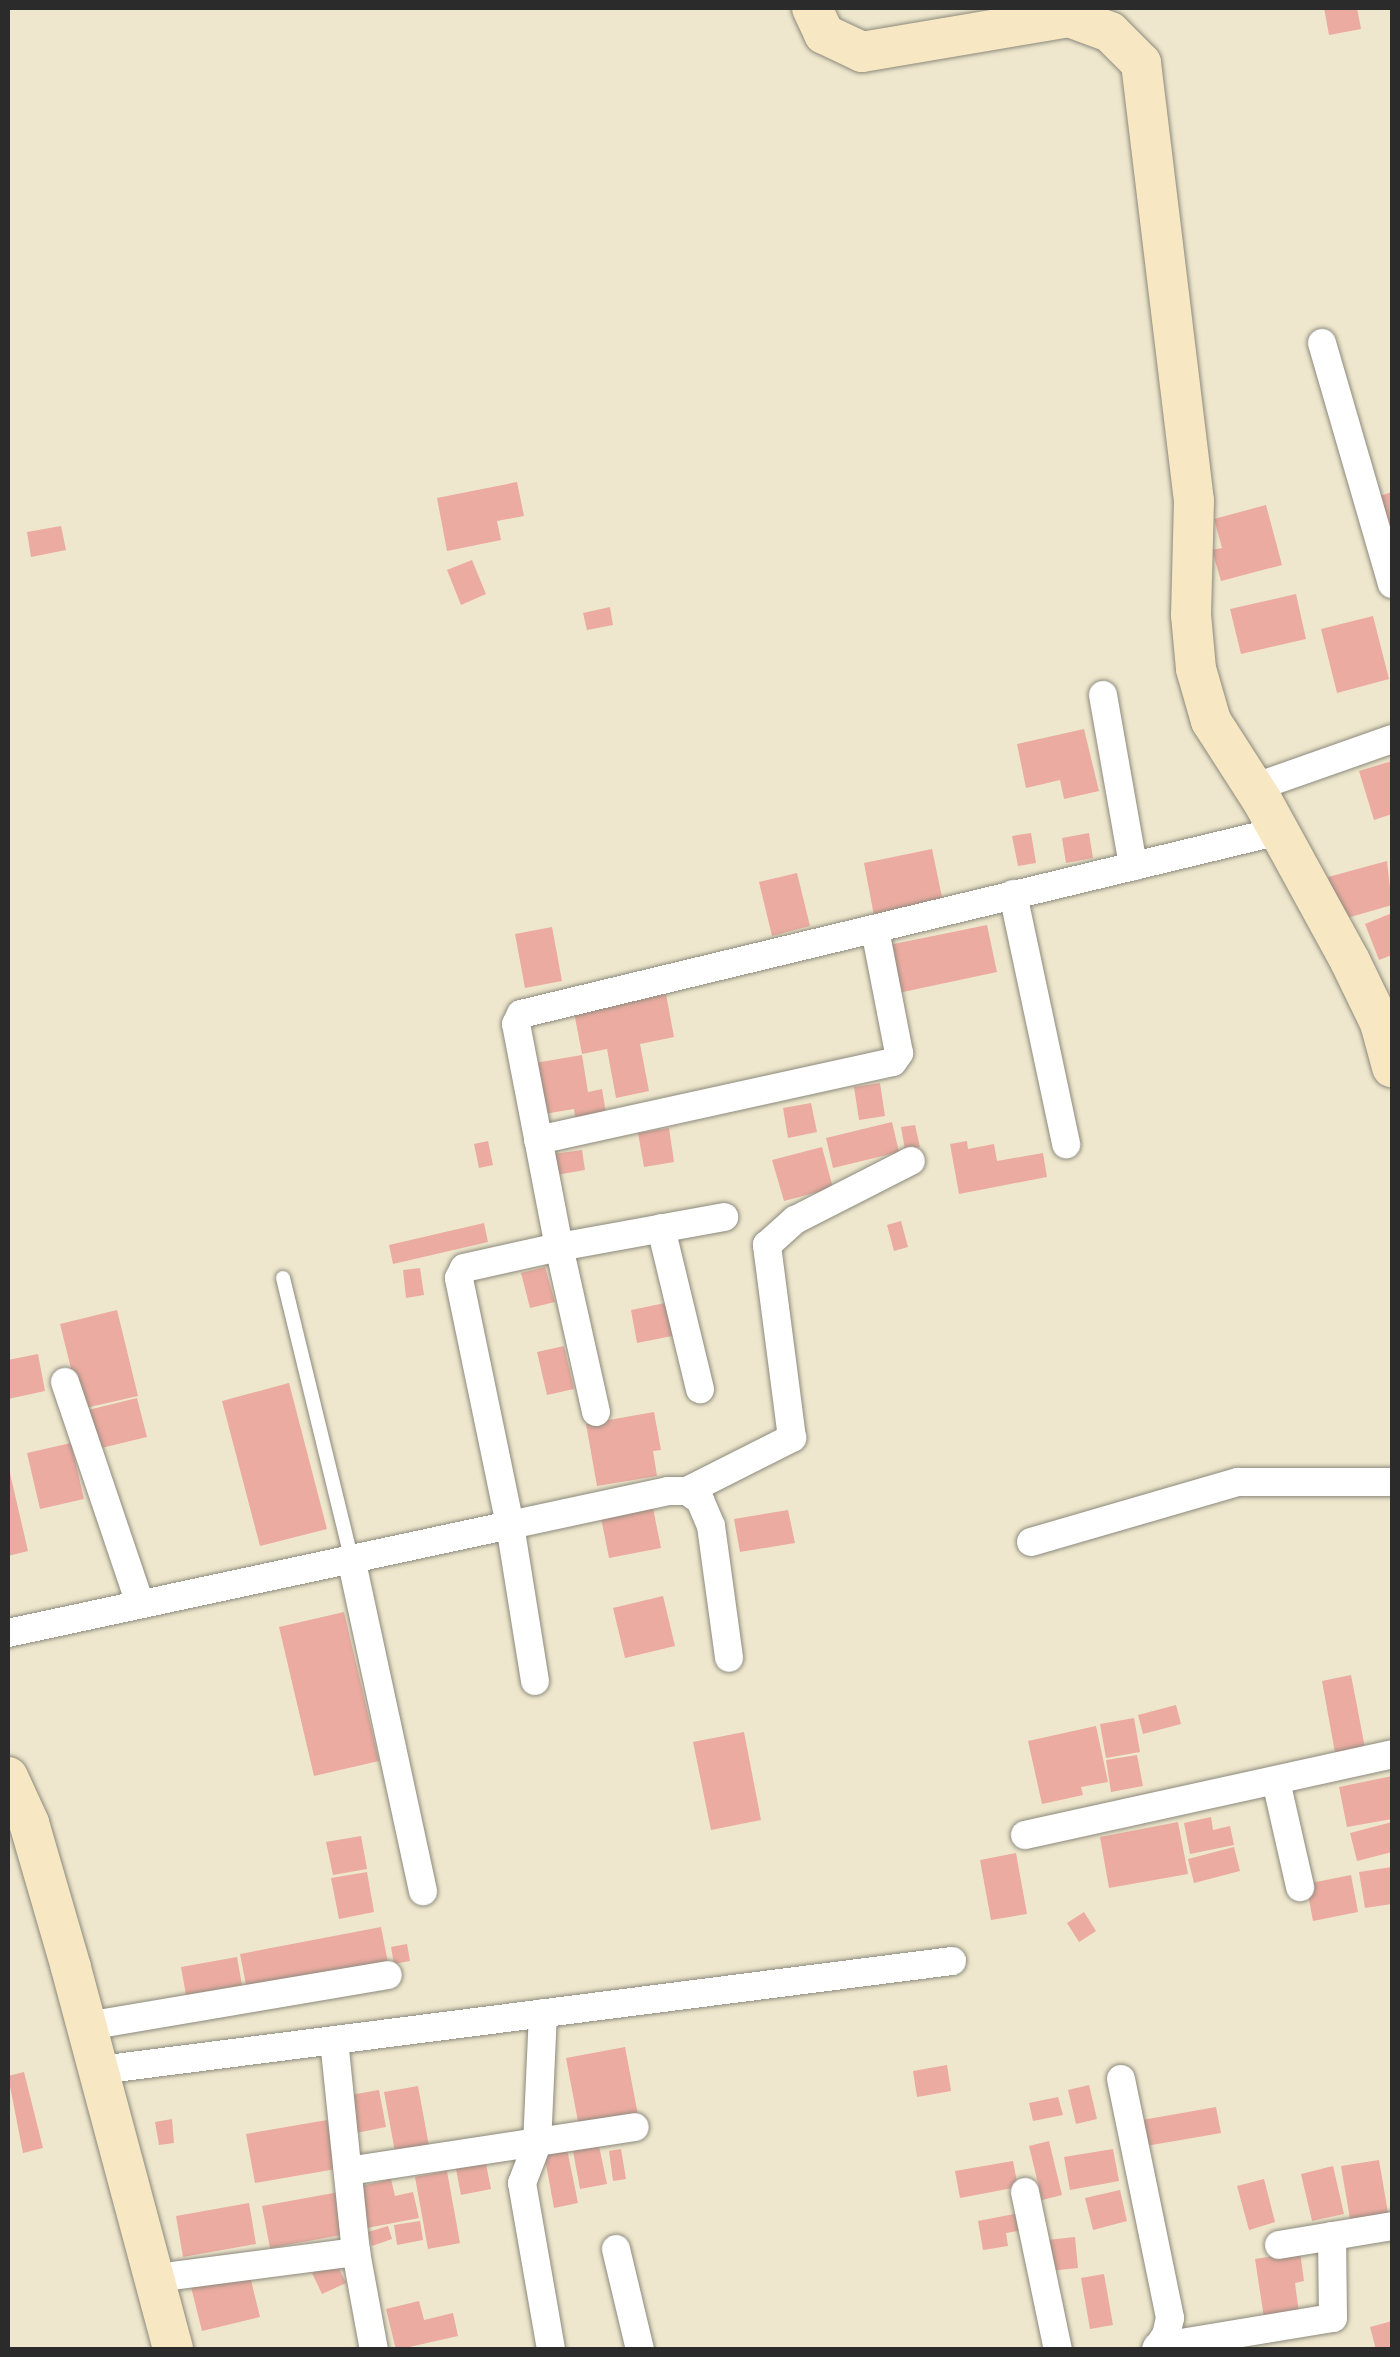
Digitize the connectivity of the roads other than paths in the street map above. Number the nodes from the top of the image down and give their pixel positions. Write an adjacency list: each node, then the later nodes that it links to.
1 (812, 8): 6 (main road)
2 (1322, 343): 3 (street)
3 (1392, 584)
4 (1103, 695): 8 (street)
5 (1392, 740): 6 (street)
6 (1254, 788): 7 (main road)
7 (1279, 831): 8 (street); 11 (main road)
8 (1133, 866): 9 (street)
9 (1013, 894): 10 (street); 13 (street)
10 (875, 930): 12 (street); 12 (street)
11 (1392, 1067)
12 (538, 1140): 17 (street)
13 (1066, 1144)
14 (911, 1161): 23 (street)
15 (724, 1217): 16 (street)
16 (661, 1228): 17 (street); 20 (street)
17 (559, 1247): 21 (street); 24 (street)
18 (283, 1278): 26 (lane)
19 (65, 1382): 27 (street)
20 (700, 1389)
21 (596, 1412)
22 (1392, 1482): 25 (street)
23 (686, 1492): 24 (street); 29 (street)
24 (510, 1525): 26 (street); 30 (street)
25 (1031, 1542)
26 (351, 1558): 27 (street); 36 (street)
27 (140, 1604): 28 (street)
28 (8, 1633)
29 (729, 1658)
30 (534, 1681)
31 (1392, 1754): 33 (street)
32 (8, 1777): 40 (main road)
33 (1276, 1782): 34 (street); 35 (street)
34 (1025, 1836)
35 (1300, 1888)
36 (423, 1892)
37 (952, 1961): 39 (street)
38 (388, 1975): 40 (street)
39 (544, 2014): 41 (street); 45 (street)
40 (87, 2026): 42 (main road)
41 (334, 2040): 42 (street); 46 (street)
42 (100, 2070): 53 (main road)
43 (1122, 2079): 54 (street)
44 (635, 2126): 45 (street)
45 (537, 2144): 46 (street); 57 (street)
46 (348, 2171): 52 (street)
47 (1025, 2192): 59 (street)
48 (1392, 2226): 49 (street)
49 (1332, 2236): 50 (street); 54 (street)
50 (1279, 2245)
51 (616, 2249): 58 (street)
52 (356, 2252): 53 (street); 56 (street)
53 (156, 2278): 55 (main road)
54 (1157, 2348)
55 (173, 2350)
56 (374, 2350)
57 (551, 2350)
58 (640, 2350)
59 (1058, 2350)

